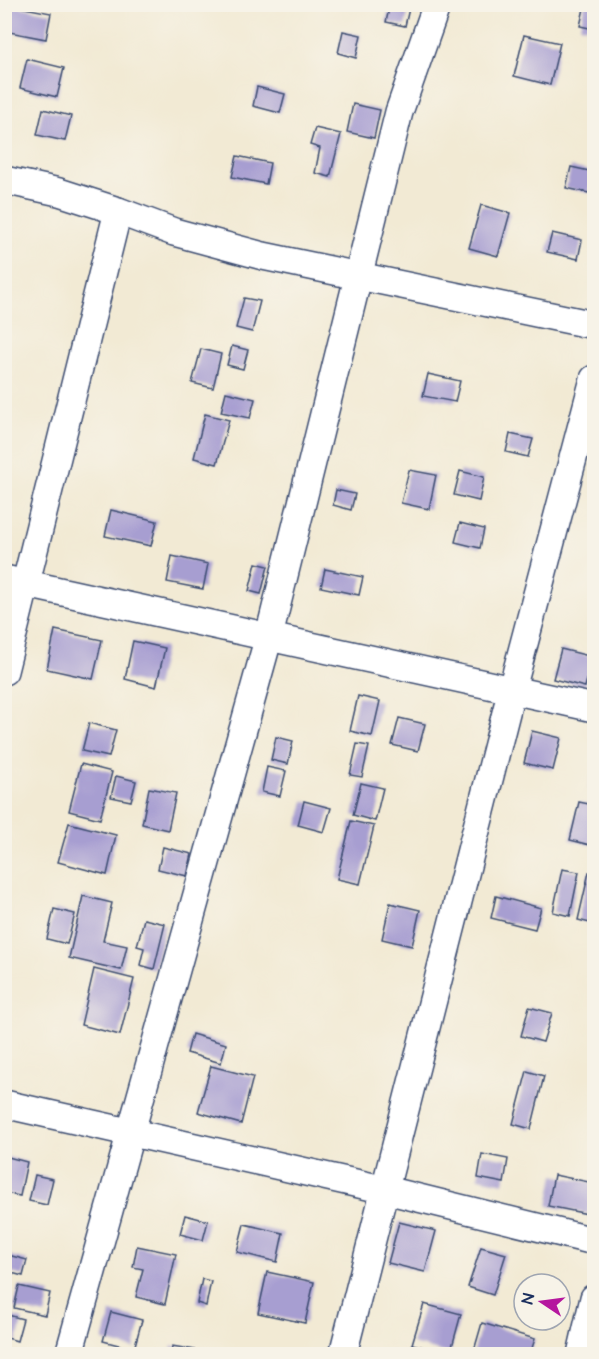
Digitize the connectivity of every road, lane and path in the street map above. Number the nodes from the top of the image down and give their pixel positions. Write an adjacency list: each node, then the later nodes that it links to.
1 (437, 4): 4 (street)
2 (4, 180): 3 (street)
3 (118, 211): 4 (street); 7 (street)
4 (360, 276): 5 (street); 8 (street)
5 (594, 325)
6 (594, 379): 10 (street)
7 (16, 581): 8 (street); 9 (street)
8 (270, 636): 10 (street); 13 (street)
9 (4, 671)
10 (512, 689): 11 (street); 14 (street)
11 (594, 708)
12 (4, 1104): 13 (street)
13 (130, 1132): 14 (street); 17 (street)
14 (386, 1190): 15 (street); 18 (street)
15 (594, 1242)
16 (594, 1298): 19 (street)
17 (69, 1354)
18 (343, 1354)
19 (581, 1354)

